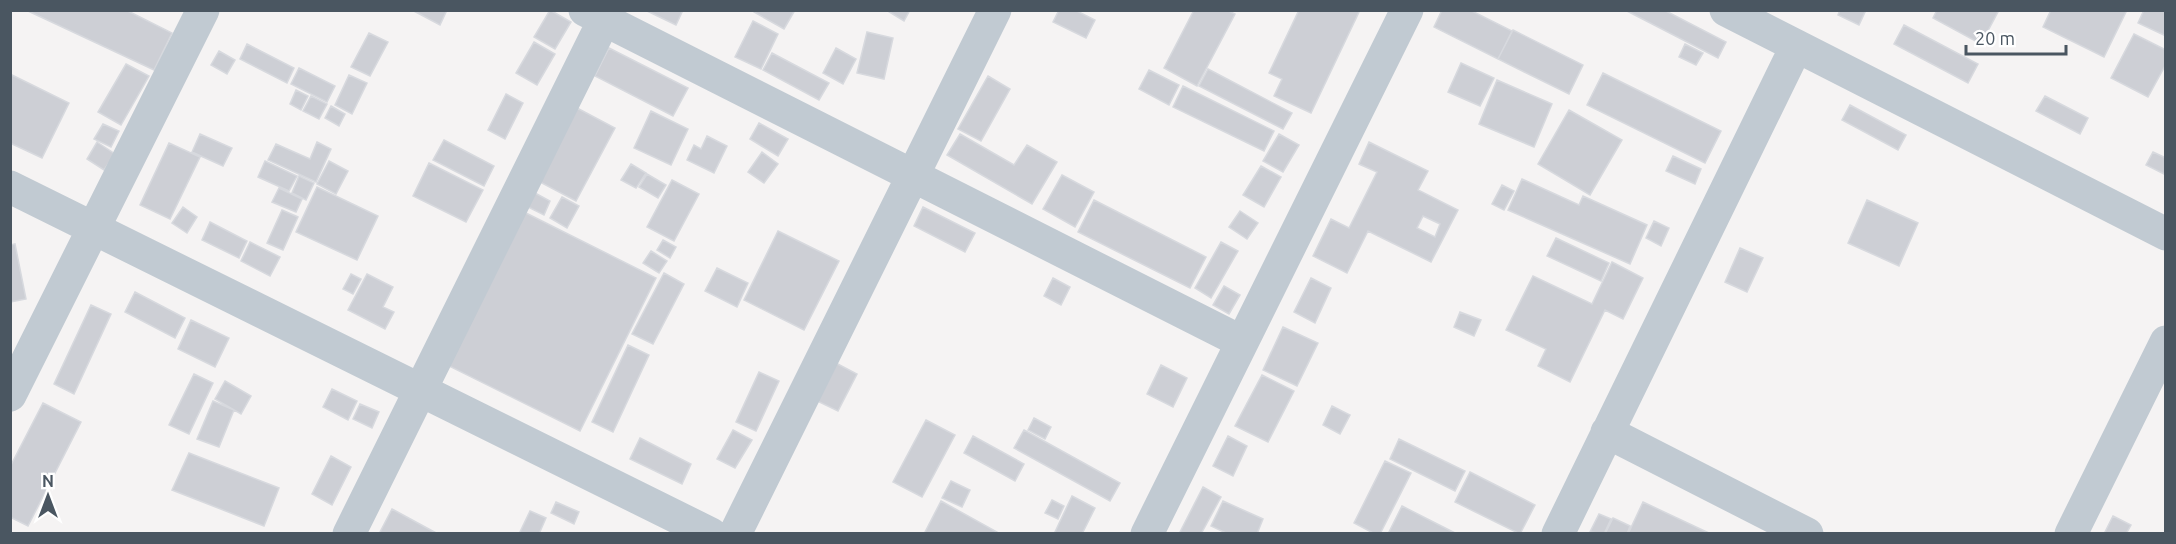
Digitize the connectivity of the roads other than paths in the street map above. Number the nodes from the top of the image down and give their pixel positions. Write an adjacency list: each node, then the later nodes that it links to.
1 (203, 10): 9 (street)
2 (995, 10): 7 (street)
3 (1407, 10): 11 (street)
4 (1725, 10): 6 (street)
5 (600, 14): 7 (street); 13 (street)
6 (1796, 46): 10 (street); 15 (street)
7 (913, 176): 11 (street); 18 (street)
8 (10, 187): 9 (street)
9 (94, 228): 13 (street); 14 (street)
10 (2166, 234)
11 (1242, 342): 19 (street)
12 (2166, 342): 22 (street)
13 (421, 390): 16 (street); 17 (street)
14 (10, 395)
15 (1607, 432): 20 (street); 21 (street)
16 (349, 534)
17 (711, 534)
18 (735, 534)
19 (1146, 534)
20 (1558, 534)
21 (1807, 534)
22 (2070, 534)

